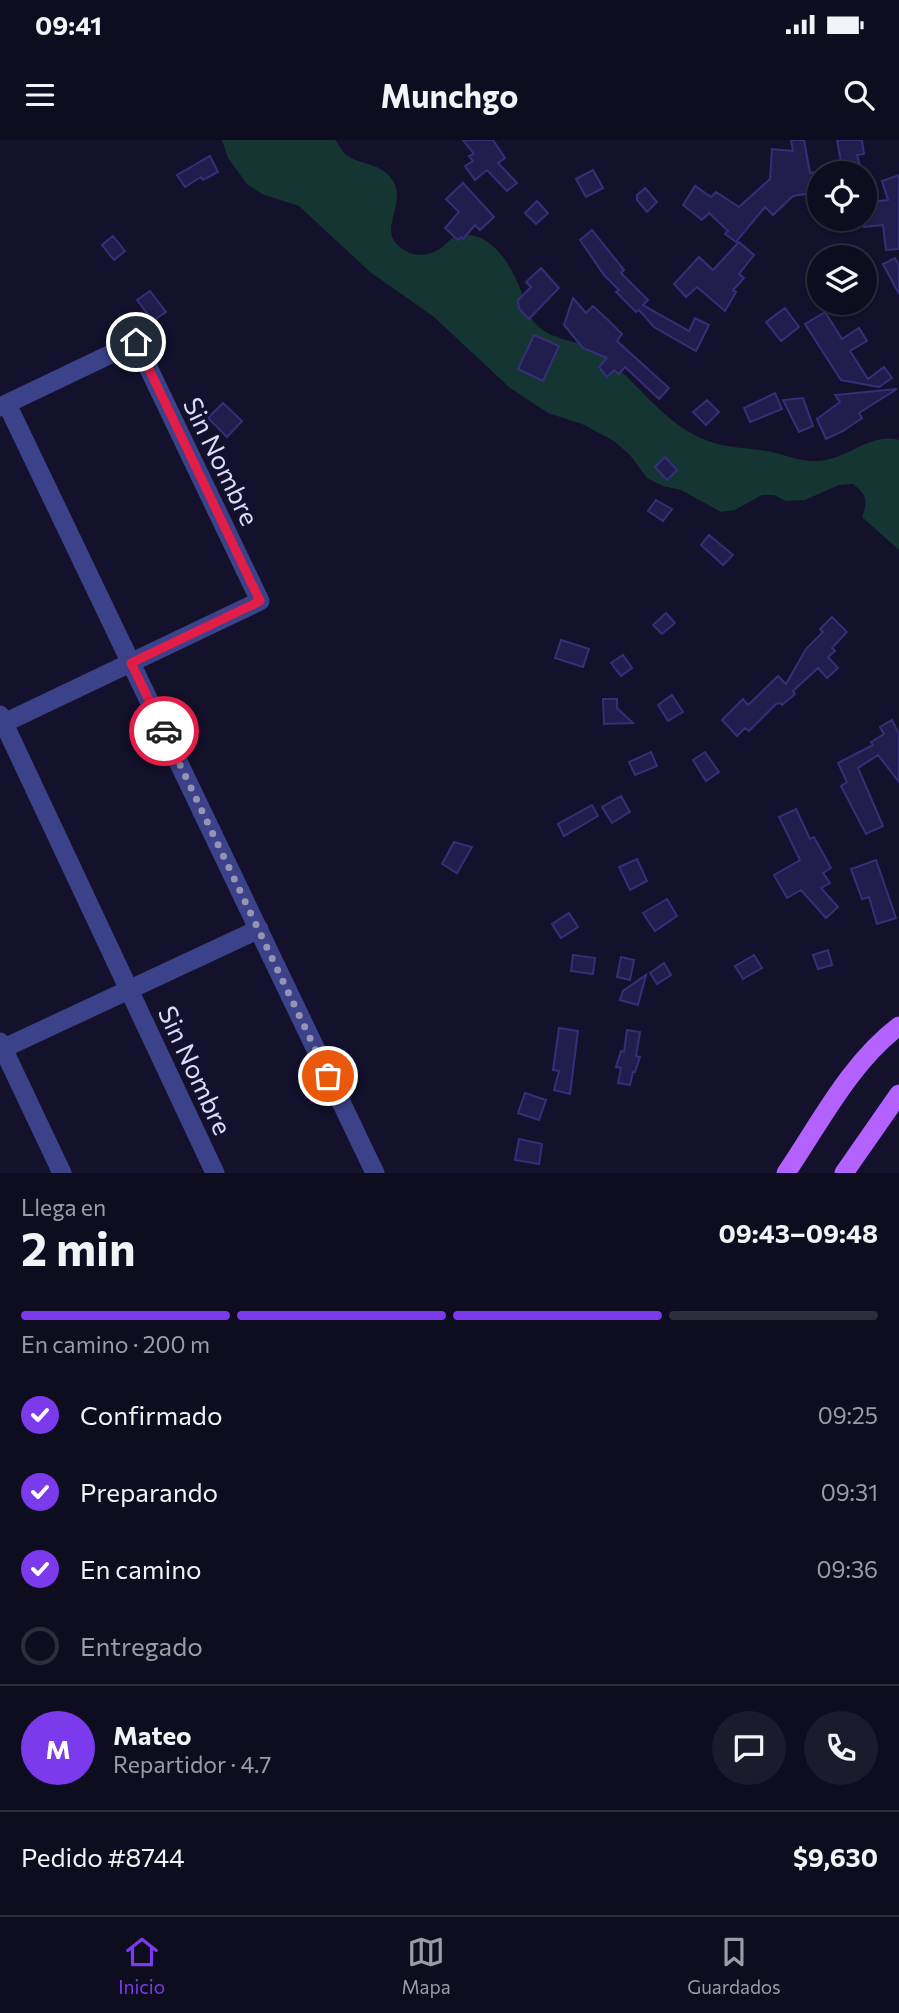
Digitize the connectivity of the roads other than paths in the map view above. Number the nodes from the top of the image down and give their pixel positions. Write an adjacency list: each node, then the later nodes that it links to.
1 (4, 405): 2 (street, Sin Nombre); 2 (street, Sin Nombre)
2 (131, 663): 3 (street, Sin Nombre); 4 (street, Sin Nombre)
3 (1, 721): 5 (street, Sin Nombre)
4 (258, 929): 5 (street, Sin Nombre); 11 (street, Sin Nombre)
5 (129, 990): 7 (street, Sin Nombre); 10 (street, Sin Nombre)
6 (899, 1026): 12 (main road)
7 (1, 1047): 9 (street, Sin Nombre)
8 (899, 1094): 13 (main road)
9 (62, 1173)
10 (215, 1173)
11 (375, 1173)
12 (786, 1173)
13 (844, 1173)

